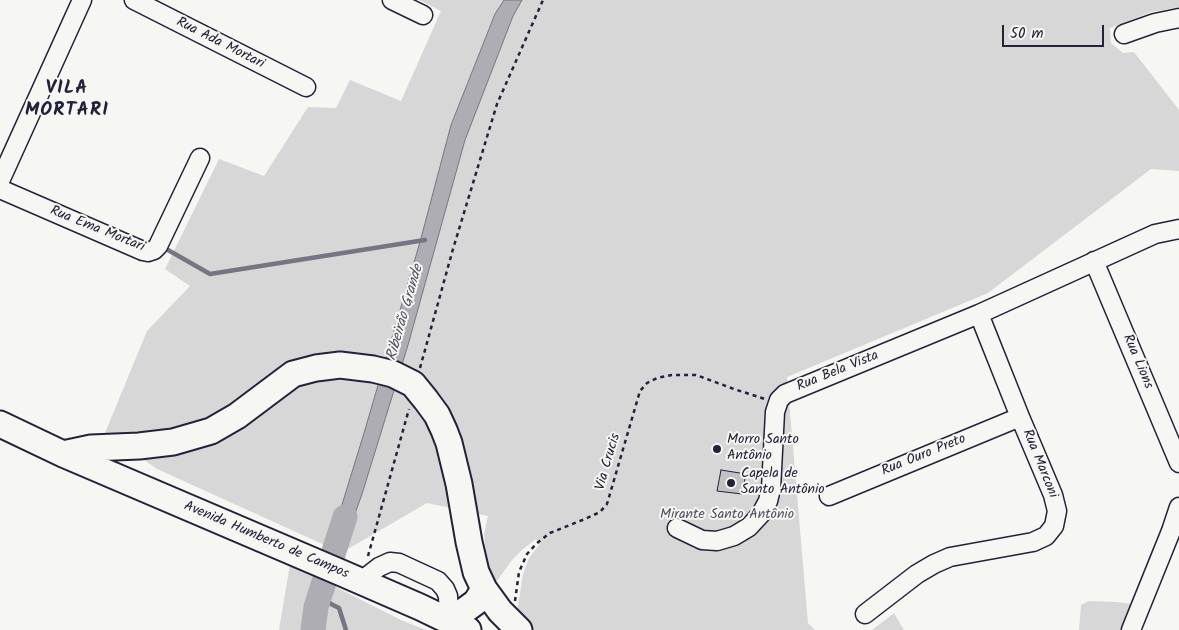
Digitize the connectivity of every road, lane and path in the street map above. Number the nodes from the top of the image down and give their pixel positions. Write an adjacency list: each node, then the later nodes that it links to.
1 (82, 0): 10 (street)
2 (134, 0): 8 (street, Rua Ada Mortari)
3 (392, 0): 5 (street)
4 (543, 0): 15 (path)
5 (423, 15)
6 (1179, 18): 7 (street)
7 (1124, 34)
8 (306, 87)
9 (200, 158): 11 (street, Rua Ema Mortari)
10 (0, 181)
11 (0, 189)
12 (1179, 230): 13 (street, Rua Bela Vista)
13 (1094, 261): 14 (street, Rua Bela Vista); 20 (street, Rua Lions)
14 (979, 314): 17 (street, Rua Marconi); 23 (street, Rua Bela Vista)
15 (414, 386): 19 (highway); 25 (path); 26 (highway)
16 (760, 398): 27 (path, Via Crucis)
17 (1020, 417): 21 (street, Rua Ouro Preto); 28 (street, Rua Marconi)
18 (0, 424): 19 (highway, Avenida Humberto de Campos)
19 (63, 454): 25 (highway, Avenida Humberto de Campos)
20 (1179, 463)
21 (829, 496)
22 (1179, 506): 24 (street)
23 (677, 528)
24 (1175, 529): 31 (street)
25 (353, 578): 29 (highway, Avenida Humberto de Campos)
26 (484, 589): 29 (highway); 30 (highway)
27 (515, 606)
28 (865, 614)
29 (457, 624)
30 (519, 630)
31 (1130, 630)

